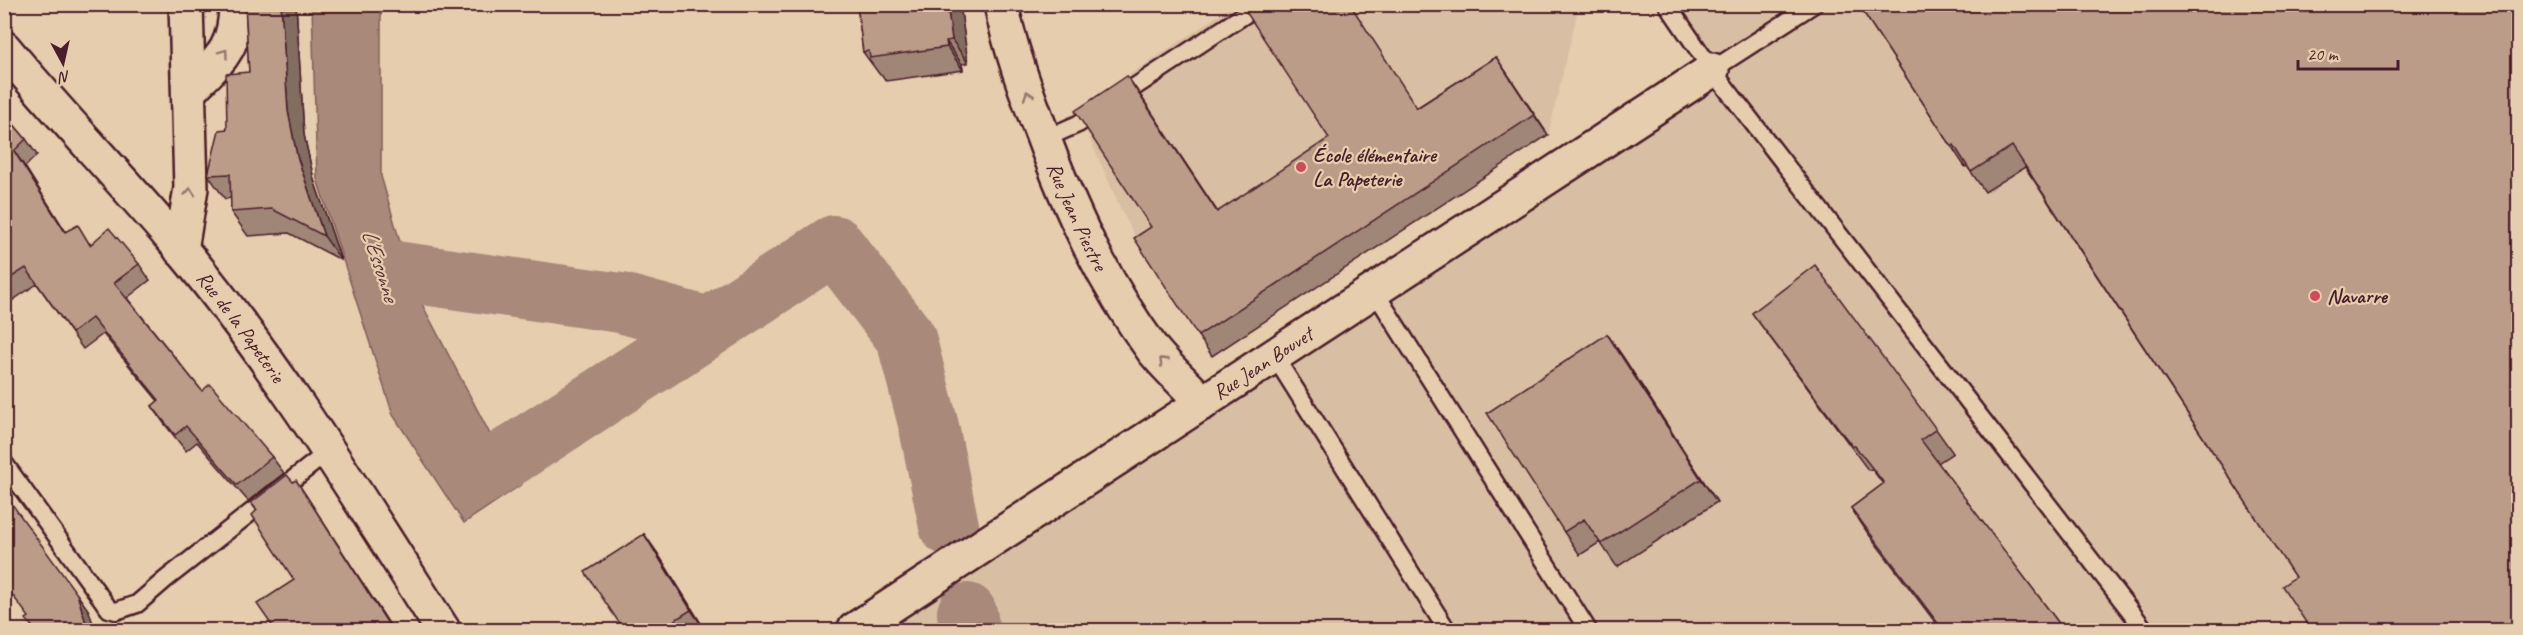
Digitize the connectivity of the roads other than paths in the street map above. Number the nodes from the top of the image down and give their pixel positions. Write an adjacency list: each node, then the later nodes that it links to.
1 (186, 4): 9 (street)
2 (236, 4): 9 (street, one-way to 2)
3 (1001, 4): 10 (street, Rue Jean Piestre, one-way to 3)
4 (1261, 4): 10 (lane)
5 (1667, 4): 8 (lane)
6 (1814, 4): 8 (lane)
7 (9, 62): 11 (street, Rue de la Papeterie)
8 (1712, 70): 12 (street, Rue Jean Bouvet); 21 (lane)
9 (190, 90): 11 (street, one-way to 9)
10 (1044, 139): 14 (street, Rue Jean Piestre, one-way to 10)
11 (181, 250): 15 (street, Rue de la Papeterie)
12 (1375, 292): 13 (street, Rue Jean Bouvet); 20 (lane)
13 (1275, 357): 14 (street, Rue Jean Bouvet); 19 (lane)
14 (1203, 404): 18 (street, Rue Jean Bouvet)
15 (329, 452): 16 (lane); 17 (street, Rue de la Papeterie)
16 (4, 463)
17 (443, 630)
18 (854, 630)
19 (1447, 630)
20 (1588, 630)
21 (2145, 630)

